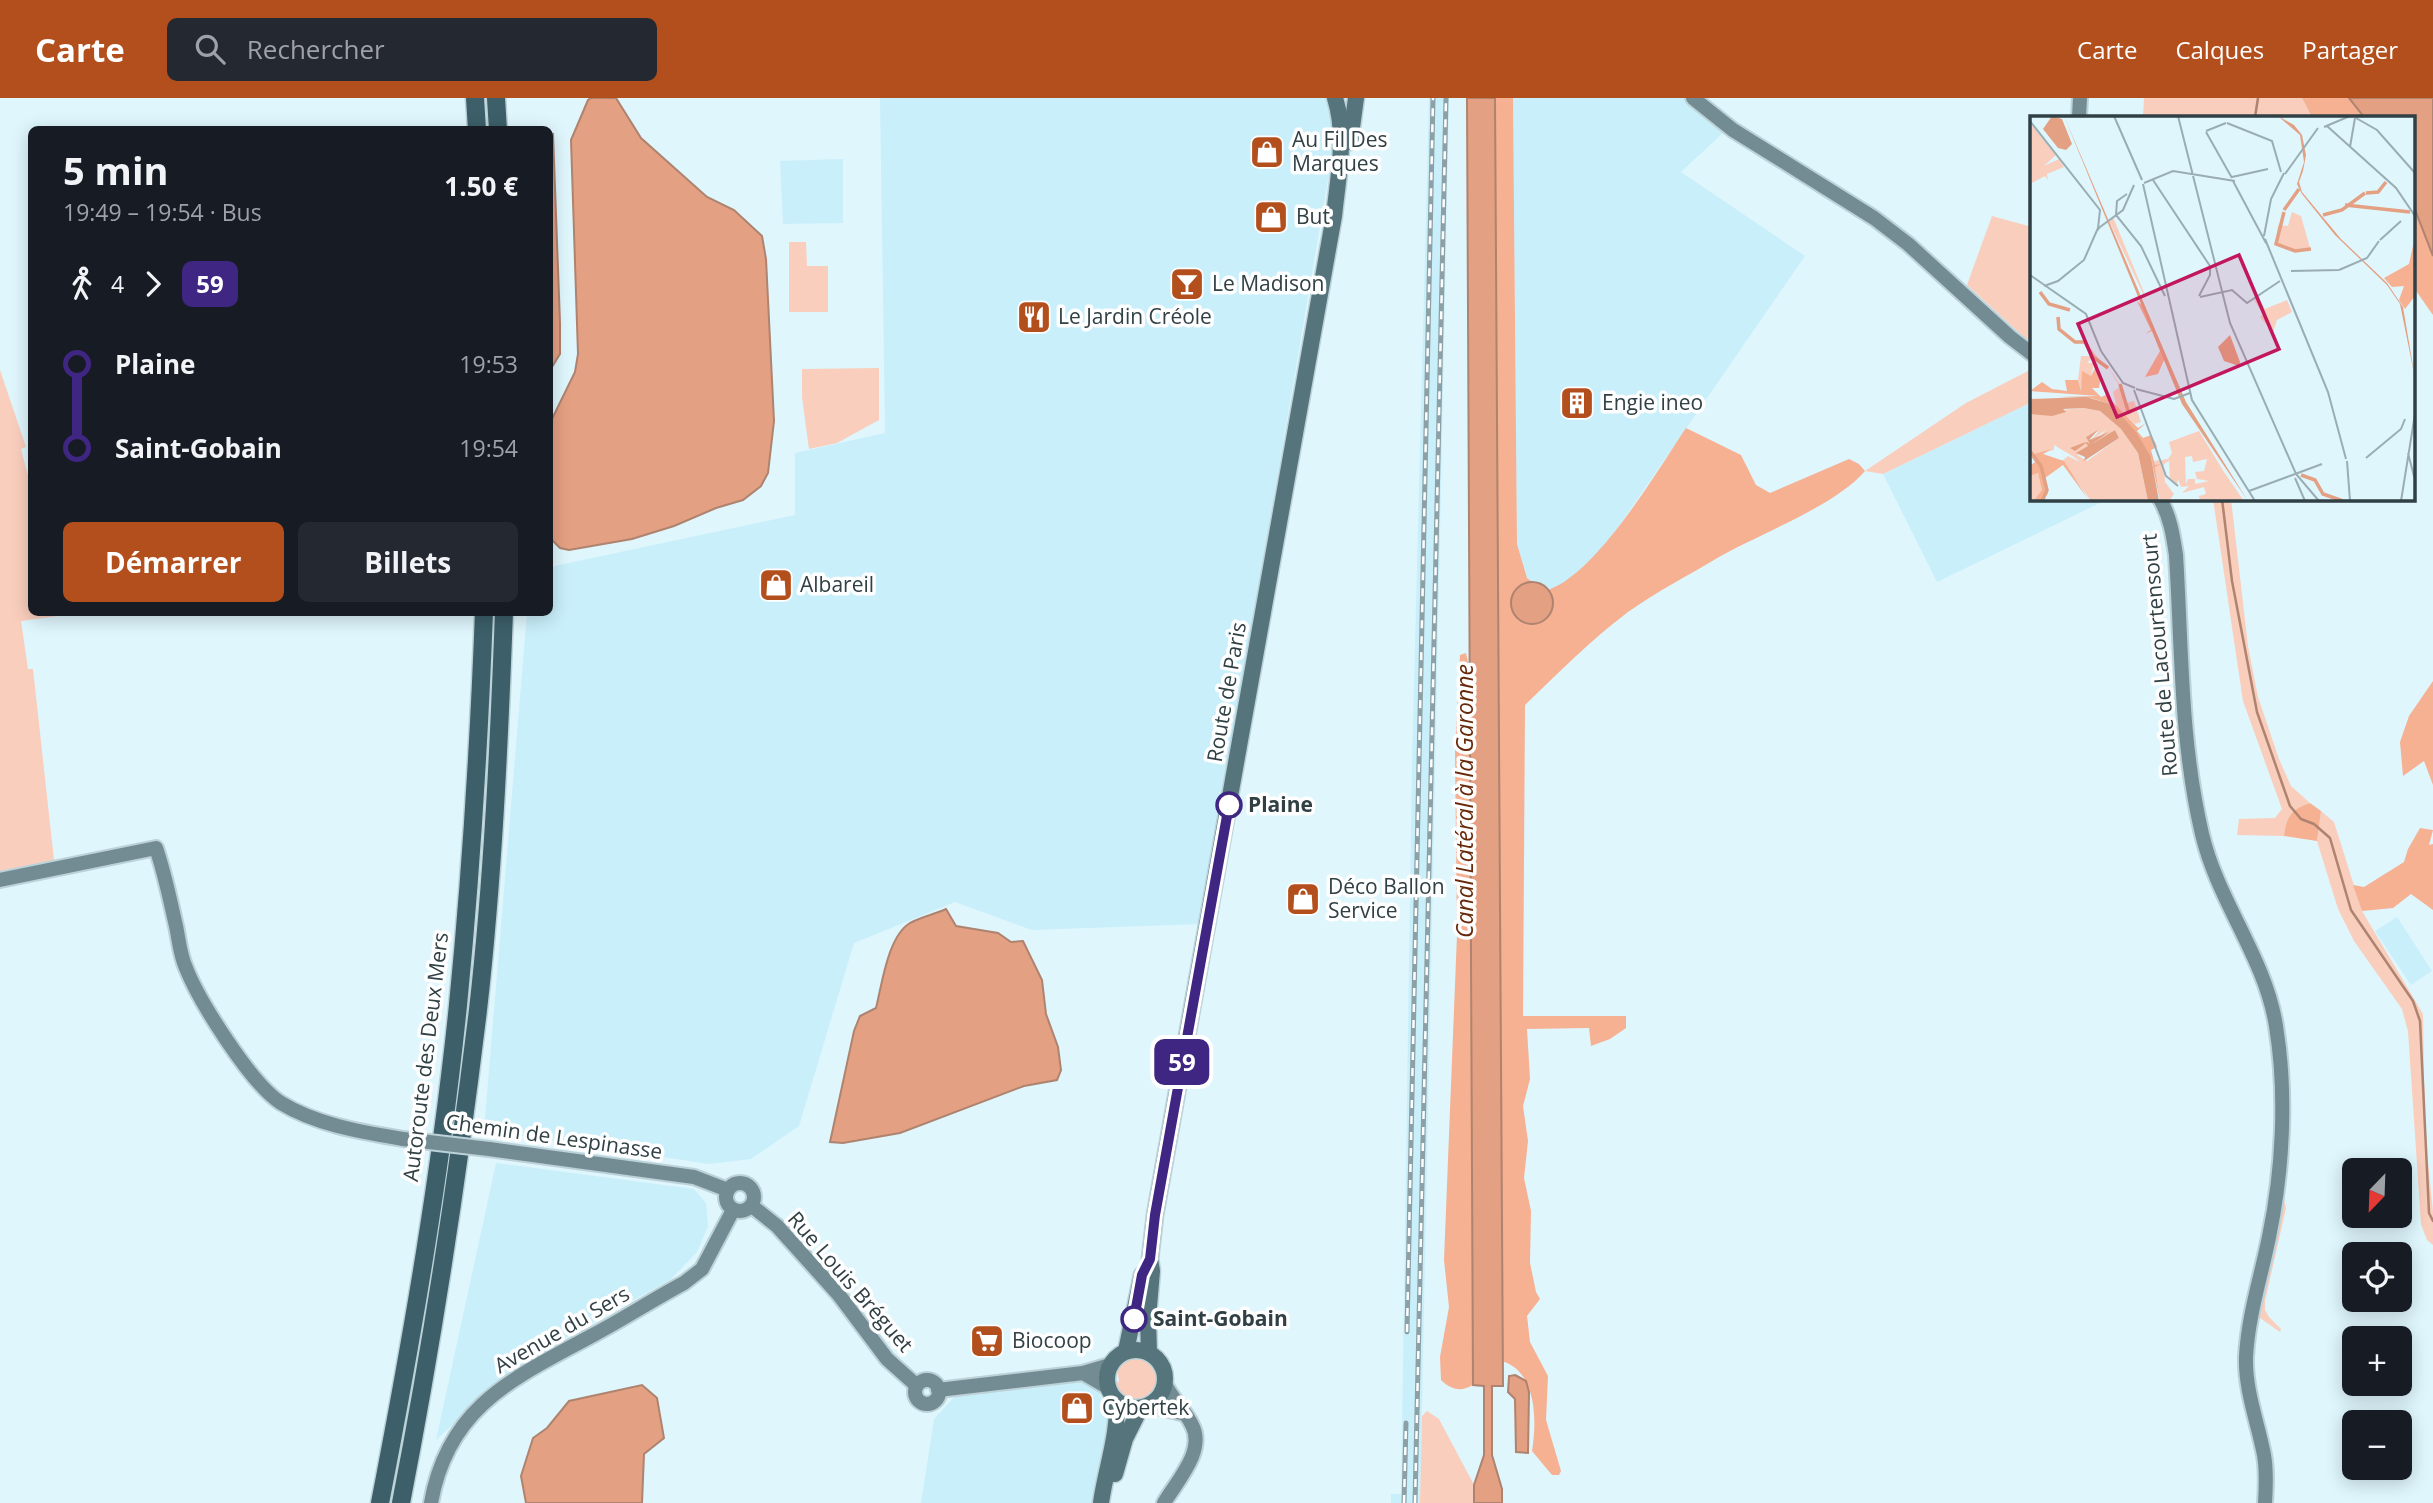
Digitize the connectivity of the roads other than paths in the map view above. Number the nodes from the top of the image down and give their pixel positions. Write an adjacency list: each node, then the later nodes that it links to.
1 (475, 98): 9 (highway)
2 (496, 98): 10 (highway)
3 (1337, 98): 4 (main road, Route de Paris); 11 (main road, Route de Paris)
4 (1350, 98)
5 (1356, 98): 11 (main road, Route de Paris)
6 (1693, 98): 12 (street)
7 (2080, 98): 8 (street)
8 (2079, 116)
9 (477, 126)
10 (498, 126)
11 (1334, 216): 20 (main road, Route de Paris)
12 (2030, 350)
13 (2161, 500): 34 (street, Route de Lacourtensourt)
14 (484, 616): 29 (highway, Autoroute des Deux Mers)
15 (504, 616): 30 (highway, Autoroute des Deux Mers)
16 (0, 880): 17 (street, Chemin de Lespinasse, bridge)
17 (728, 1190): 18 (street); 19 (street)
18 (752, 1206): 19 (street); 24 (street, Rue Louis Bréguet)
19 (733, 1210): 31 (street, Avenue du Sers)
20 (1150, 1259): 21 (main road, Route de Paris); 22 (main road, Route de Paris)
21 (1126, 1351): 22 (main road); 23 (main road)
22 (1149, 1353): 25 (main road)
23 (1110, 1365): 24 (street, Rue Louis Bréguet); 26 (main road)
24 (1083, 1373): 26 (street)
25 (1165, 1384): 27 (main road); 28 (street)
26 (1112, 1394): 27 (main road); 32 (main road)
27 (1145, 1407): 28 (street); 32 (main road)
28 (1185, 1415): 33 (street)
29 (380, 1503)
30 (401, 1503)
31 (431, 1503)
32 (1103, 1503)
33 (1164, 1503)
34 (2265, 1503)

